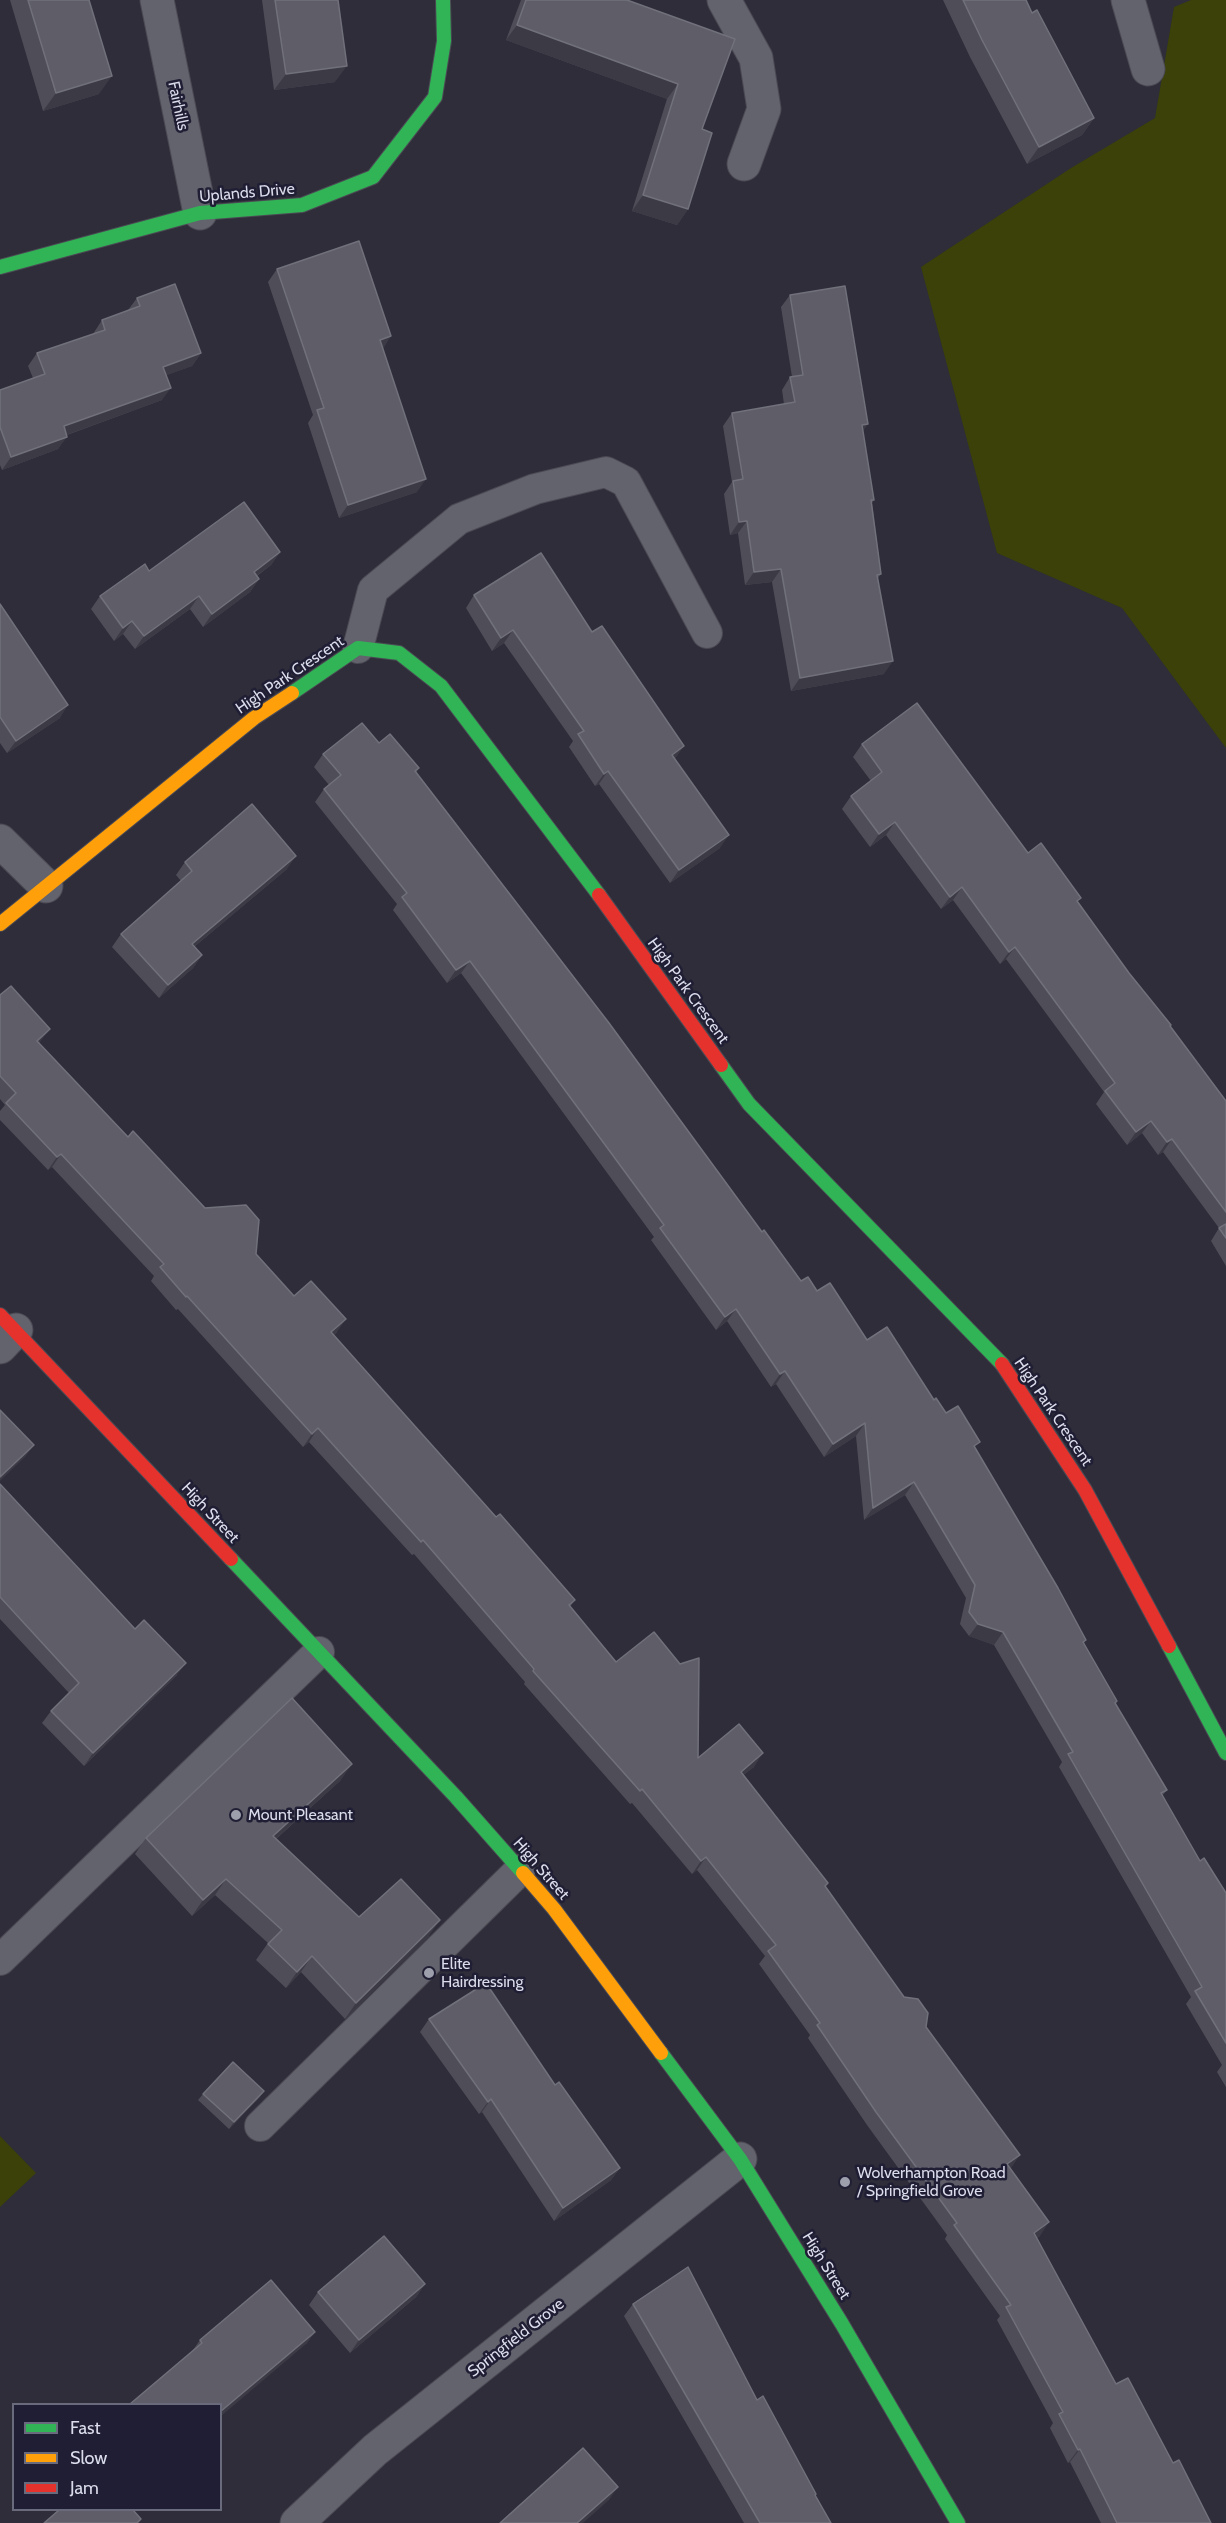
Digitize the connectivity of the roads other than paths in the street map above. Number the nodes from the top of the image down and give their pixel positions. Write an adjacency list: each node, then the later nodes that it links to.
1 (157, 0): 7 (street, Fairhills)
2 (443, 0): 7 (street, Uplands Drive)
3 (724, 0): 6 (street)
4 (1128, 0): 5 (street)
5 (1148, 69)
6 (744, 164)
7 (200, 213): 8 (street, Uplands Drive)
8 (0, 267)
9 (707, 633): 10 (lane)
10 (358, 648): 12 (street, High Park Crescent); 16 (street, High Park Crescent)
11 (0, 842): 12 (street)
12 (46, 886): 13 (street, High Park Crescent)
13 (0, 924)
14 (5, 1331): 15 (street, High Street)
15 (319, 1652): 17 (street, High Street); 18 (lane)
16 (1226, 1753)
17 (520, 1870): 19 (lane); 20 (street, High Street)
18 (0, 1960)
19 (260, 2126)
20 (740, 2160): 21 (street, Springfield Grove); 22 (street, High Street)
21 (297, 2523)
22 (958, 2523)

